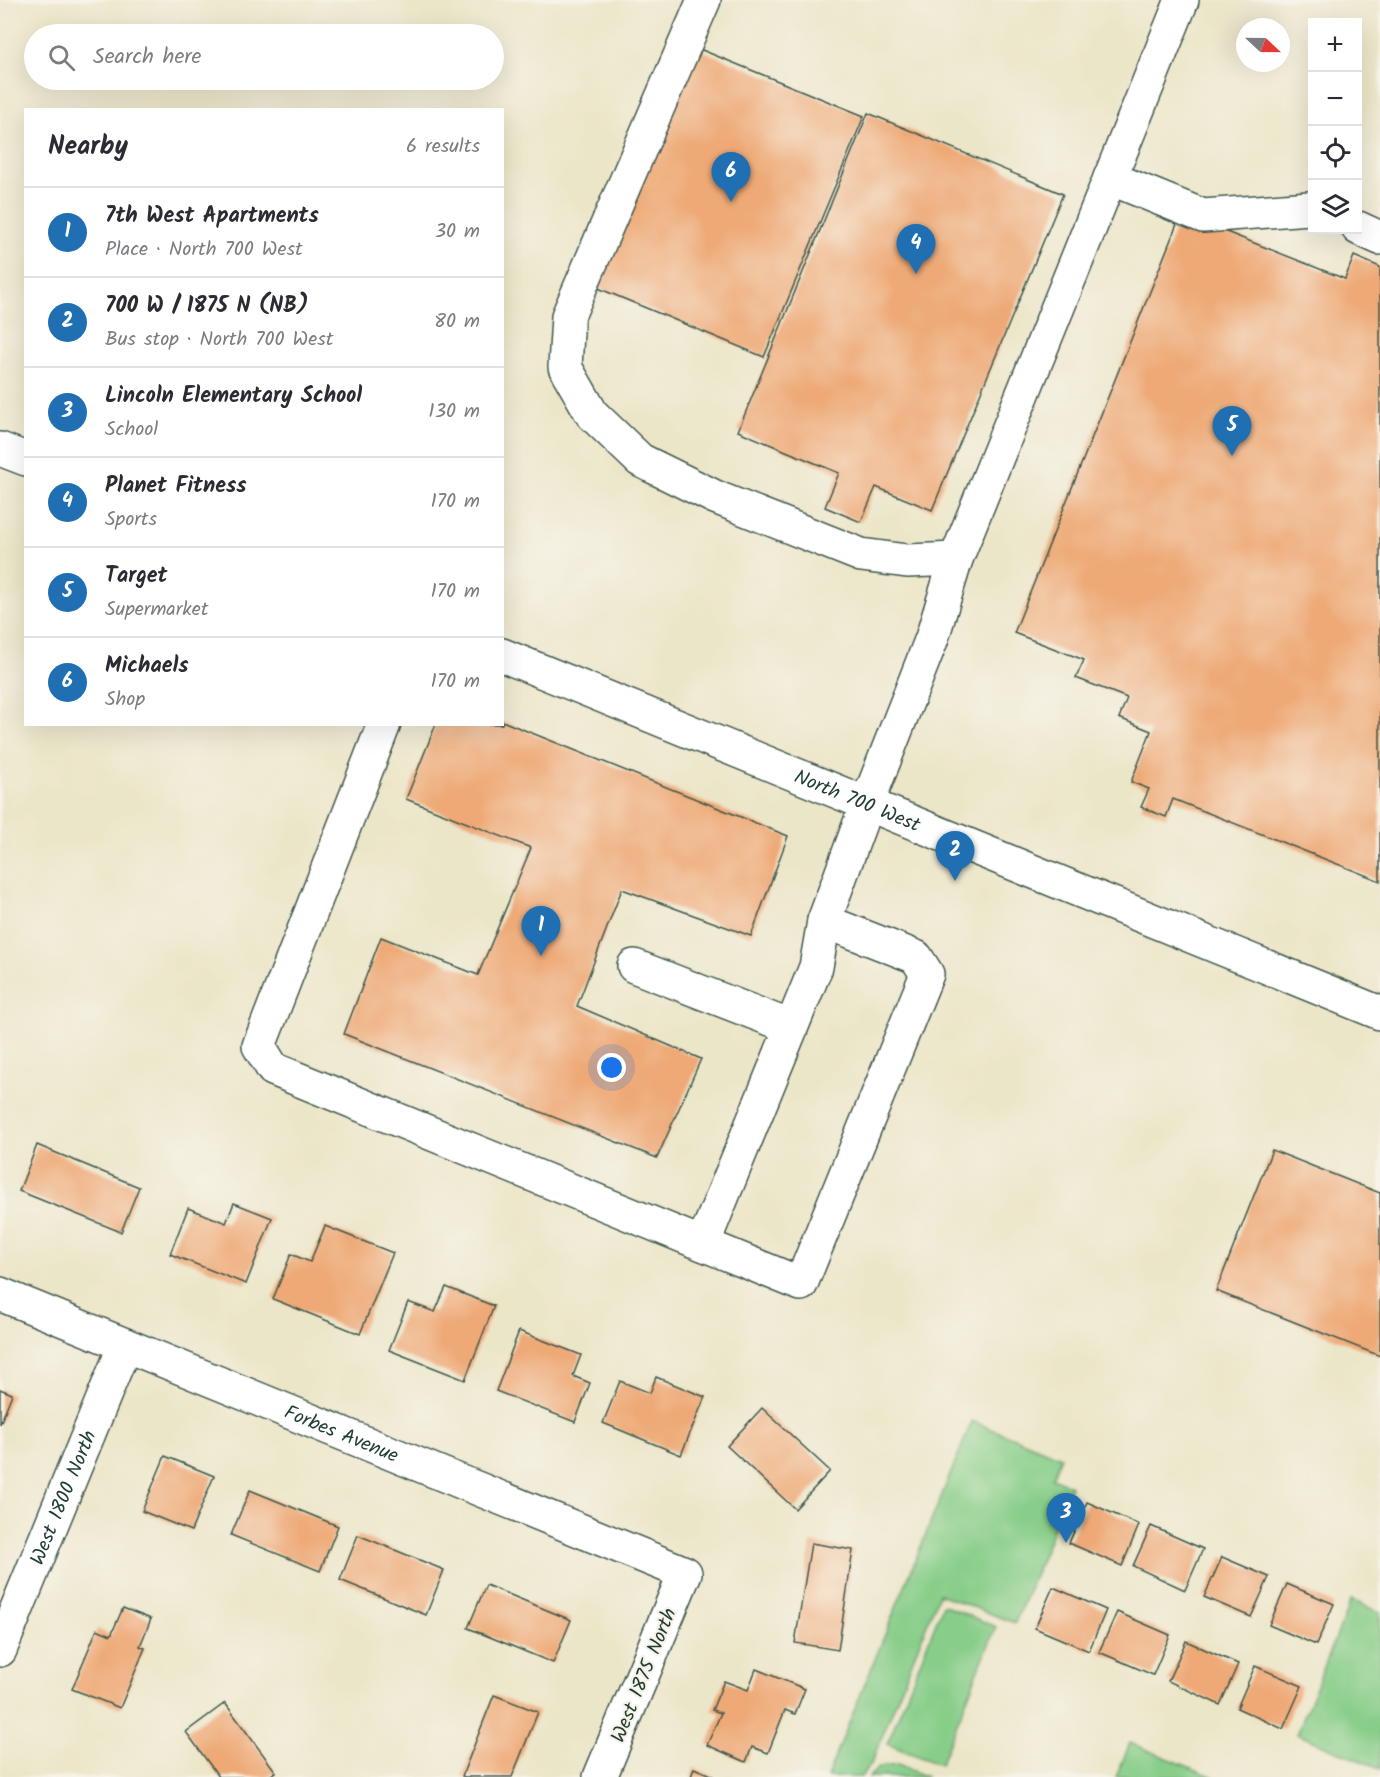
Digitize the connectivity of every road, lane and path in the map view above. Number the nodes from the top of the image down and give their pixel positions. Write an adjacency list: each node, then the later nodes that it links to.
1 (704, 0): 9 (street)
2 (1182, 0): 3 (street)
3 (1110, 178): 4 (street); 9 (street)
4 (1308, 208)
5 (1362, 230): 6 (street)
6 (1380, 238)
7 (0, 449): 8 (street)
8 (24, 458)
9 (956, 559): 12 (street)
10 (504, 657): 12 (street, North 700 West)
11 (383, 726): 17 (street)
12 (867, 804): 13 (street); 15 (street, North 700 West)
13 (824, 921): 16 (street); 17 (street)
14 (634, 966): 16 (street)
15 (1380, 1013)
16 (791, 1027): 17 (street)
17 (704, 1244)
18 (0, 1293): 19 (street, Forbes Avenue)
19 (125, 1345): 20 (street, Forbes Avenue); 21 (street, West 1800 North)
20 (685, 1573): 22 (street, West 1875 North)
21 (0, 1650)
22 (600, 1777)

